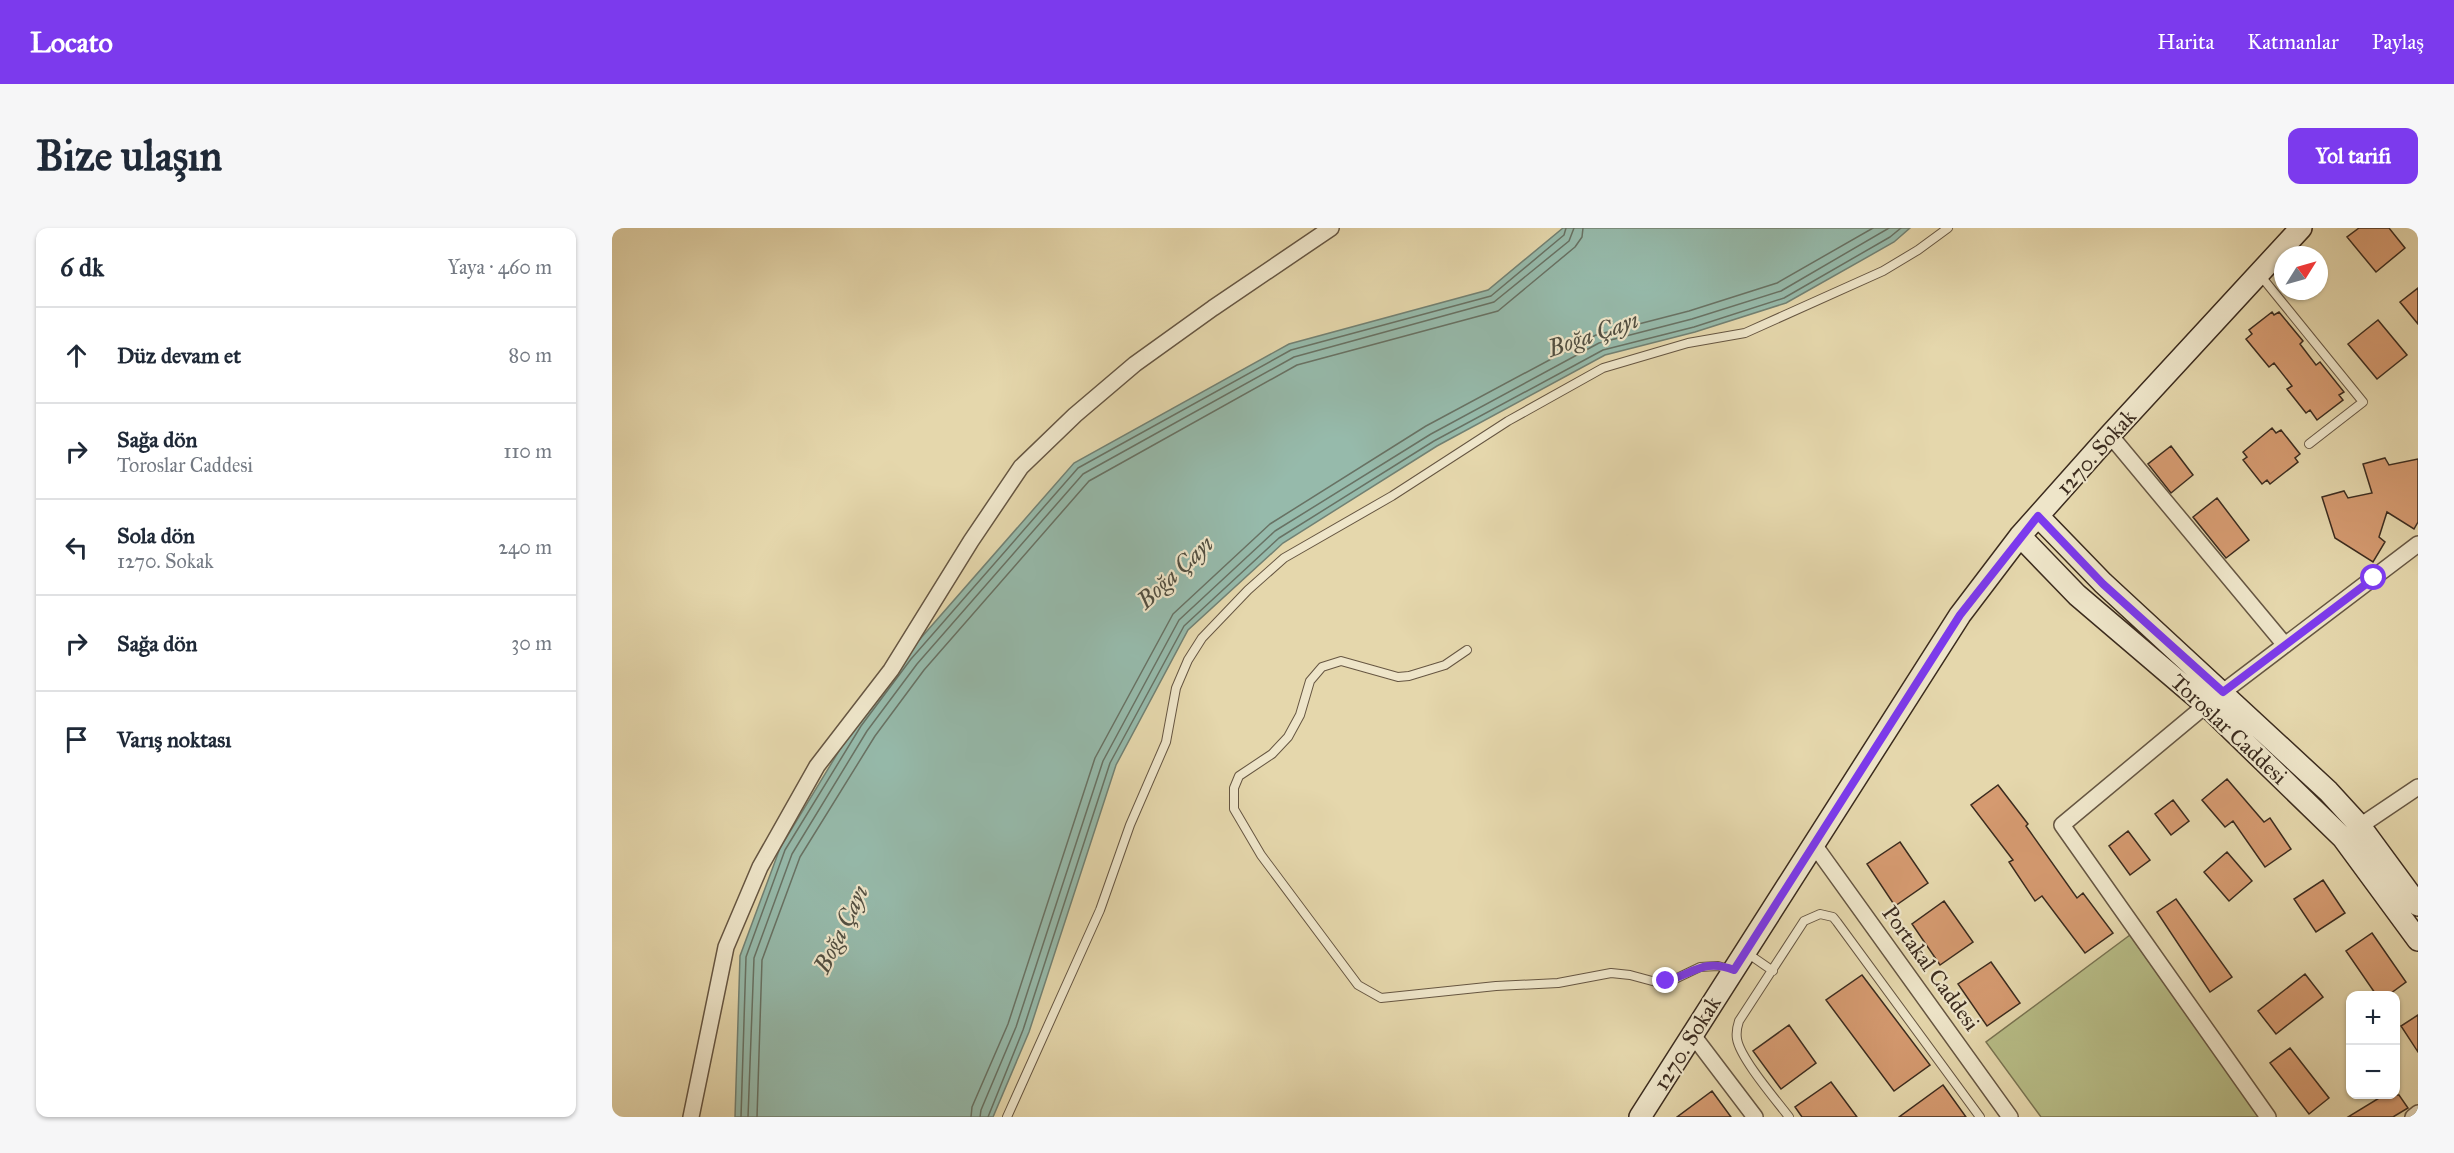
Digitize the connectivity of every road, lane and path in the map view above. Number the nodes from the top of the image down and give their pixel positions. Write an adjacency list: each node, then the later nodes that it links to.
1 (1331, 228): 24 (street)
2 (1948, 228): 25 (lane)
3 (2301, 228): 4 (street, 1270. Sokak)
4 (2259, 274): 5 (street, 1270. Sokak); 6 (lane)
5 (2110, 435): 7 (street, 1270. Sokak); 10 (street)
6 (2309, 444)
7 (2038, 516): 8 (street, 1270. Sokak); 12 (street, Toroslar Caddesi)
8 (2020, 536): 13 (street, Toroslar Caddesi); 16 (street, 1270. Sokak)
9 (2418, 544): 10 (street)
10 (2285, 645): 12 (street)
11 (1467, 650): 20 (lane)
12 (2223, 692): 15 (street, Toroslar Caddesi)
13 (2206, 705): 15 (street, Toroslar Caddesi); 31 (street)
14 (2418, 787): 15 (street)
15 (2352, 832): 17 (street, Toroslar Caddesi); 18 (street, Toroslar Caddesi)
16 (1815, 846): 19 (street, 1270. Sokak); 30 (street, Portakal Caddesi)
17 (2418, 905)
18 (2418, 940)
19 (1745, 952): 20 (street, 1270. Sokak); 21 (lane)
20 (1734, 970): 22 (street, 1270. Sokak)
21 (1773, 970): 28 (lane); 29 (lane)
22 (1692, 1034): 26 (street, 1270. Sokak); 27 (street)
23 (2418, 1113): 32 (street)
24 (691, 1117)
25 (1007, 1117)
26 (1640, 1117)
27 (1755, 1117)
28 (1789, 1117)
29 (1980, 1117)
30 (2010, 1117)
31 (2268, 1117)
32 (2413, 1117)

